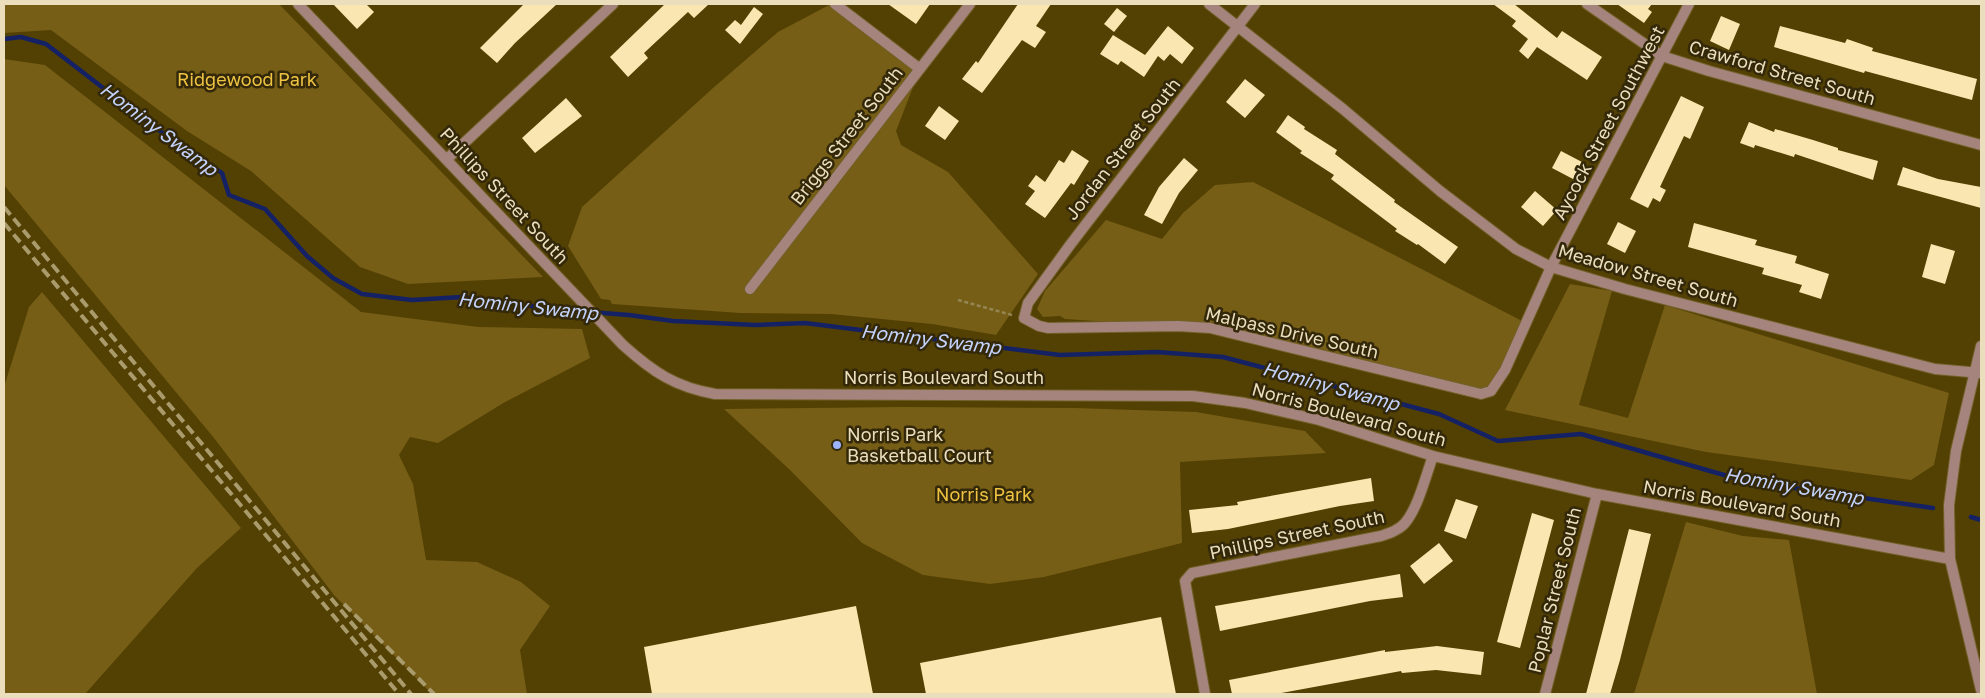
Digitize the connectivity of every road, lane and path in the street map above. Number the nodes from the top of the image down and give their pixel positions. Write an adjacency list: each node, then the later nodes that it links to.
1 (298, 4): 13 (street, Phillips Street South)
2 (613, 4): 13 (street)
3 (835, 4): 11 (street)
4 (970, 4): 11 (street, Briggs Street South)
5 (1209, 4): 9 (street, Meadow Street South)
6 (1255, 4): 9 (street, Jordan Street South)
7 (1588, 4): 10 (street, Crawford Street South)
8 (1689, 4): 10 (street, Aycock Street Southwest)
9 (1238, 26): 14 (street, Meadow Street South); 17 (street, Jordan Street South)
10 (1662, 56): 12 (street, Crawford Street South); 14 (street, Aycock Street Southwest)
11 (920, 69): 15 (street, Briggs Street South)
12 (1981, 145)
13 (447, 159): 20 (street, Phillips Street South)
14 (1551, 267): 19 (street, Meadow Street South); 21 (street, Aycock Street Southwest)
15 (750, 289)
16 (958, 300): 17 (path)
17 (1024, 318): 21 (street, Malpass Drive South)
18 (1981, 346): 19 (street)
19 (1978, 373): 24 (street)
20 (700, 391): 22 (street, Norris Boulevard South)
21 (1491, 391)
22 (1433, 456): 23 (street, Norris Boulevard South); 26 (street, Phillips Street South)
23 (1597, 494): 24 (street, Norris Boulevard South); 27 (street, Poplar Street South)
24 (1950, 559): 25 (street)
25 (1981, 690)
26 (1205, 694)
27 (1545, 694)

